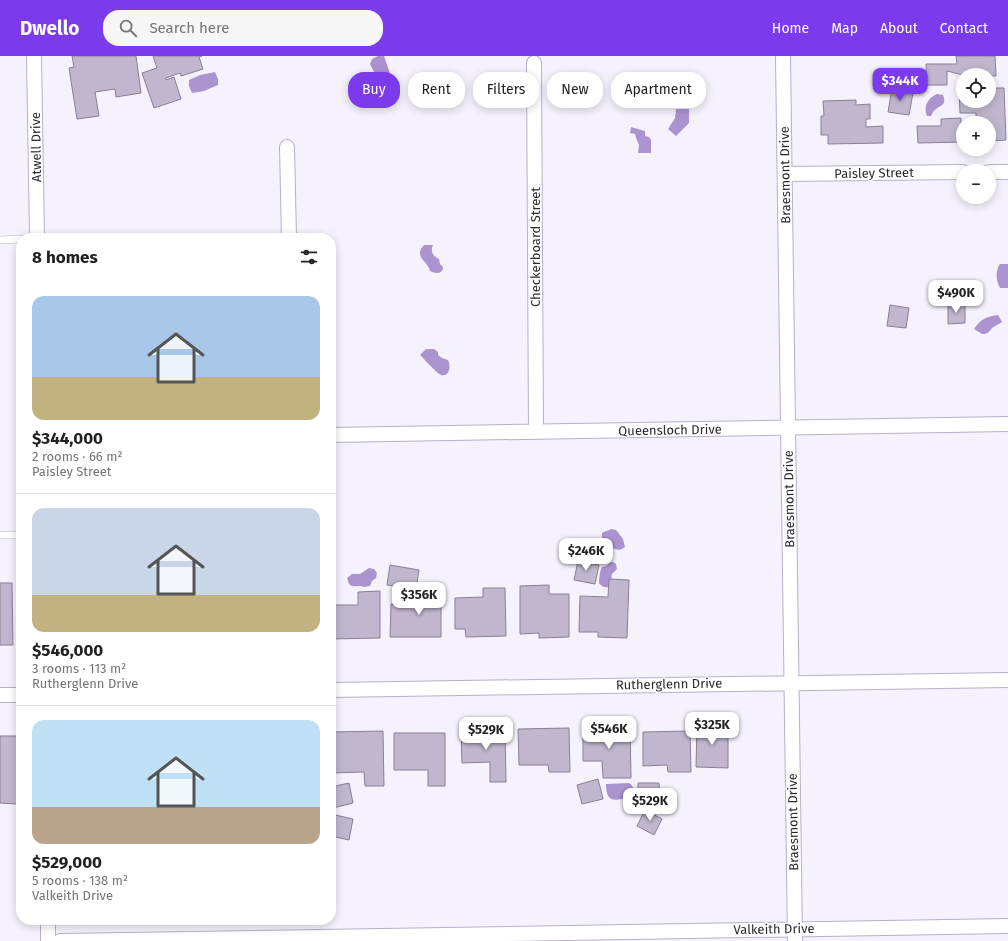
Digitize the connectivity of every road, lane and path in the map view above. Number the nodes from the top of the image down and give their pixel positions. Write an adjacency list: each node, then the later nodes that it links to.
1 (34, 56): 9 (street, Atwell Drive)
2 (783, 56): 8 (street, Braesmont Drive)
3 (534, 63): 15 (street, Checkerboard Street)
4 (288, 147): 10 (street)
5 (956, 172): 8 (street, Paisley Street)
6 (996, 172): 7 (street)
7 (1008, 172)
8 (785, 174): 14 (street, Braesmont Drive)
9 (37, 233)
10 (289, 233)
11 (16, 239): 12 (lane)
12 (0, 240)
13 (1008, 424): 14 (street, Queensloch Drive)
14 (788, 428): 15 (street, Queensloch Drive); 20 (street, Braesmont Drive)
15 (536, 432): 16 (street, Queensloch Drive)
16 (336, 435)
17 (0, 535): 18 (lane)
18 (16, 535)
19 (1008, 680): 20 (street, Rutherglenn Drive)
20 (792, 682): 21 (street, Rutherglenn Drive); 26 (street, Braesmont Drive)
21 (336, 690)
22 (0, 695): 23 (street)
23 (16, 695)
24 (48, 925): 27 (street)
25 (1008, 926): 26 (street, Valkeith Drive)
26 (795, 935): 28 (street, Valkeith Drive)
27 (48, 941)
28 (60, 941)

